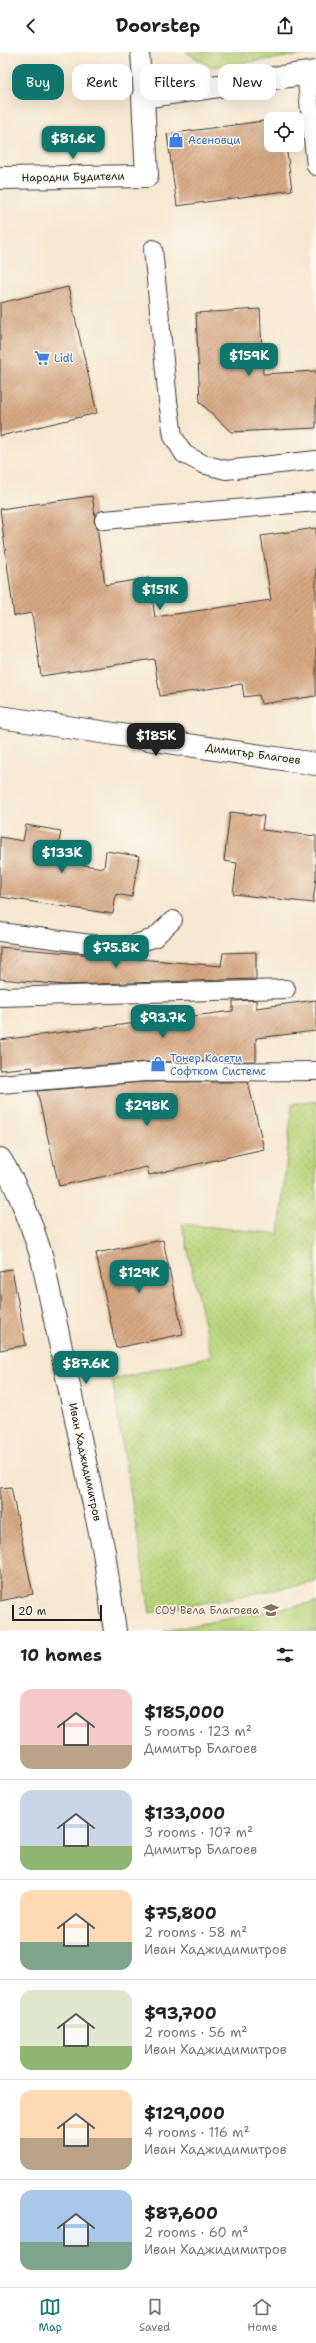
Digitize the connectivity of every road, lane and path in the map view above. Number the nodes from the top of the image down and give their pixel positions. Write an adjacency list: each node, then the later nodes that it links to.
1 (140, 52): 2 (lane)
2 (141, 64)
3 (311, 72): 4 (street); 6 (lane)
4 (210, 87)
5 (143, 100): 7 (street, Народни Будители)
6 (316, 166)
7 (0, 178)
8 (153, 249): 9 (lane)
9 (316, 460)
10 (316, 502): 11 (lane)
11 (104, 520)
12 (0, 717): 13 (street, Димитър Благоев)
13 (316, 764)
14 (173, 920): 15 (lane)
15 (0, 932)
16 (286, 989): 17 (lane)
17 (0, 997)
18 (316, 1070): 19 (lane)
19 (0, 1084)
20 (0, 1159): 21 (street, Иван Хаджидимитров)
21 (115, 1631)

